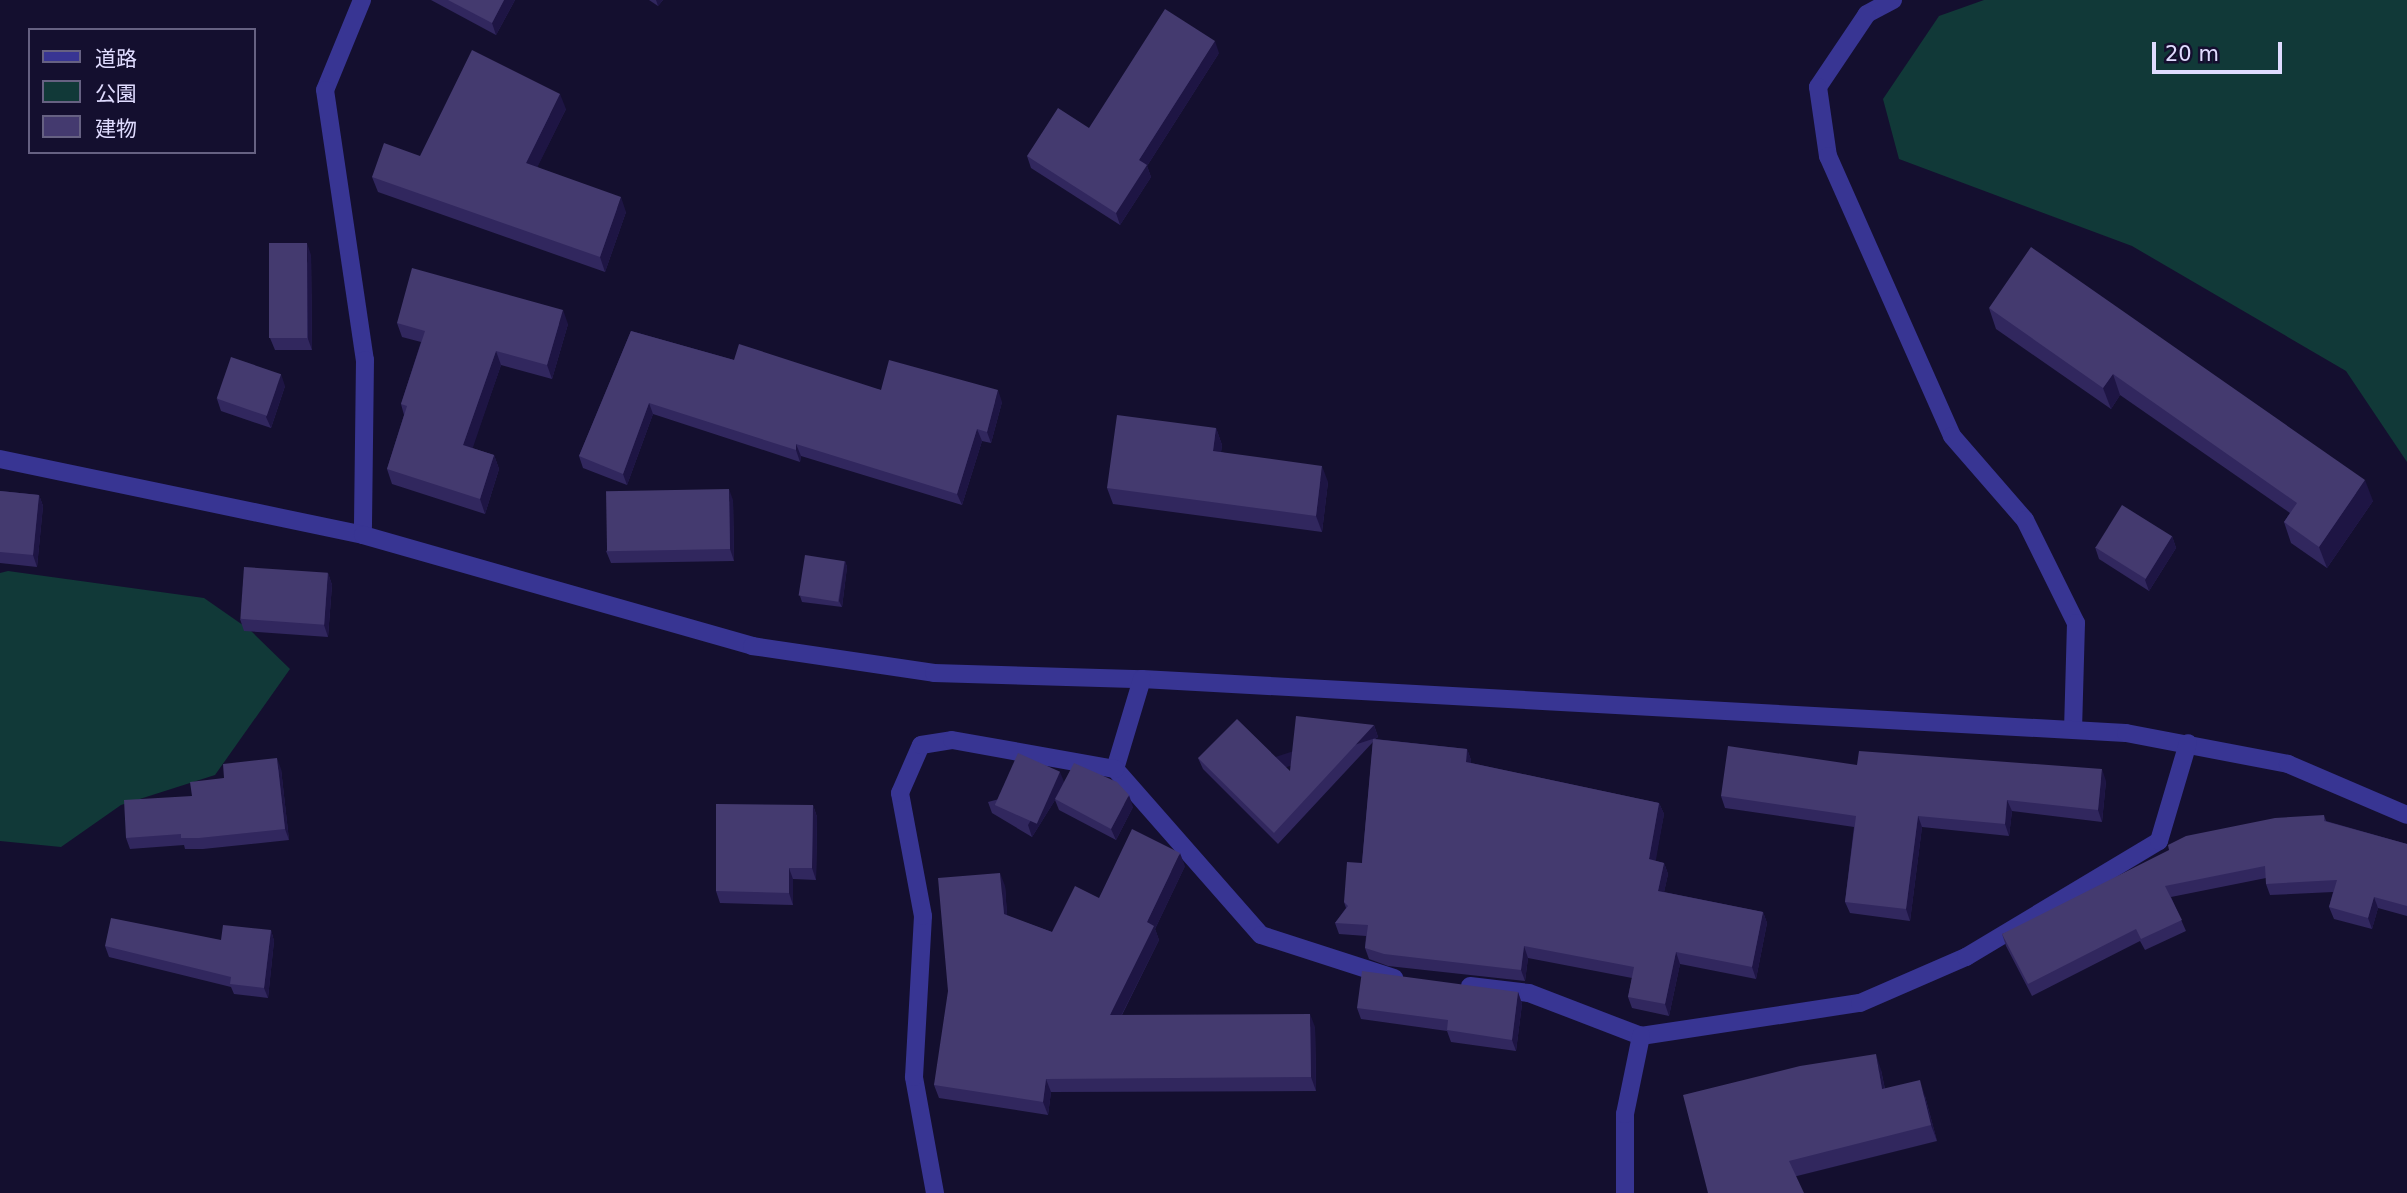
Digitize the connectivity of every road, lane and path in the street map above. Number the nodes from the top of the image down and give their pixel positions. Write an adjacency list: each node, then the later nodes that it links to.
1 (362, 0): 4 (street)
2 (1893, 0): 6 (street)
3 (0, 458): 4 (street)
4 (363, 535): 5 (street)
5 (1142, 679): 6 (street); 8 (street)
6 (2073, 728): 7 (street)
7 (2188, 743): 9 (street); 12 (street)
8 (1115, 769): 10 (street); 13 (street)
9 (2407, 815)
10 (1412, 980)
11 (1451, 984): 12 (street)
12 (1641, 1036): 14 (street)
13 (935, 1193)
14 (1625, 1193)

